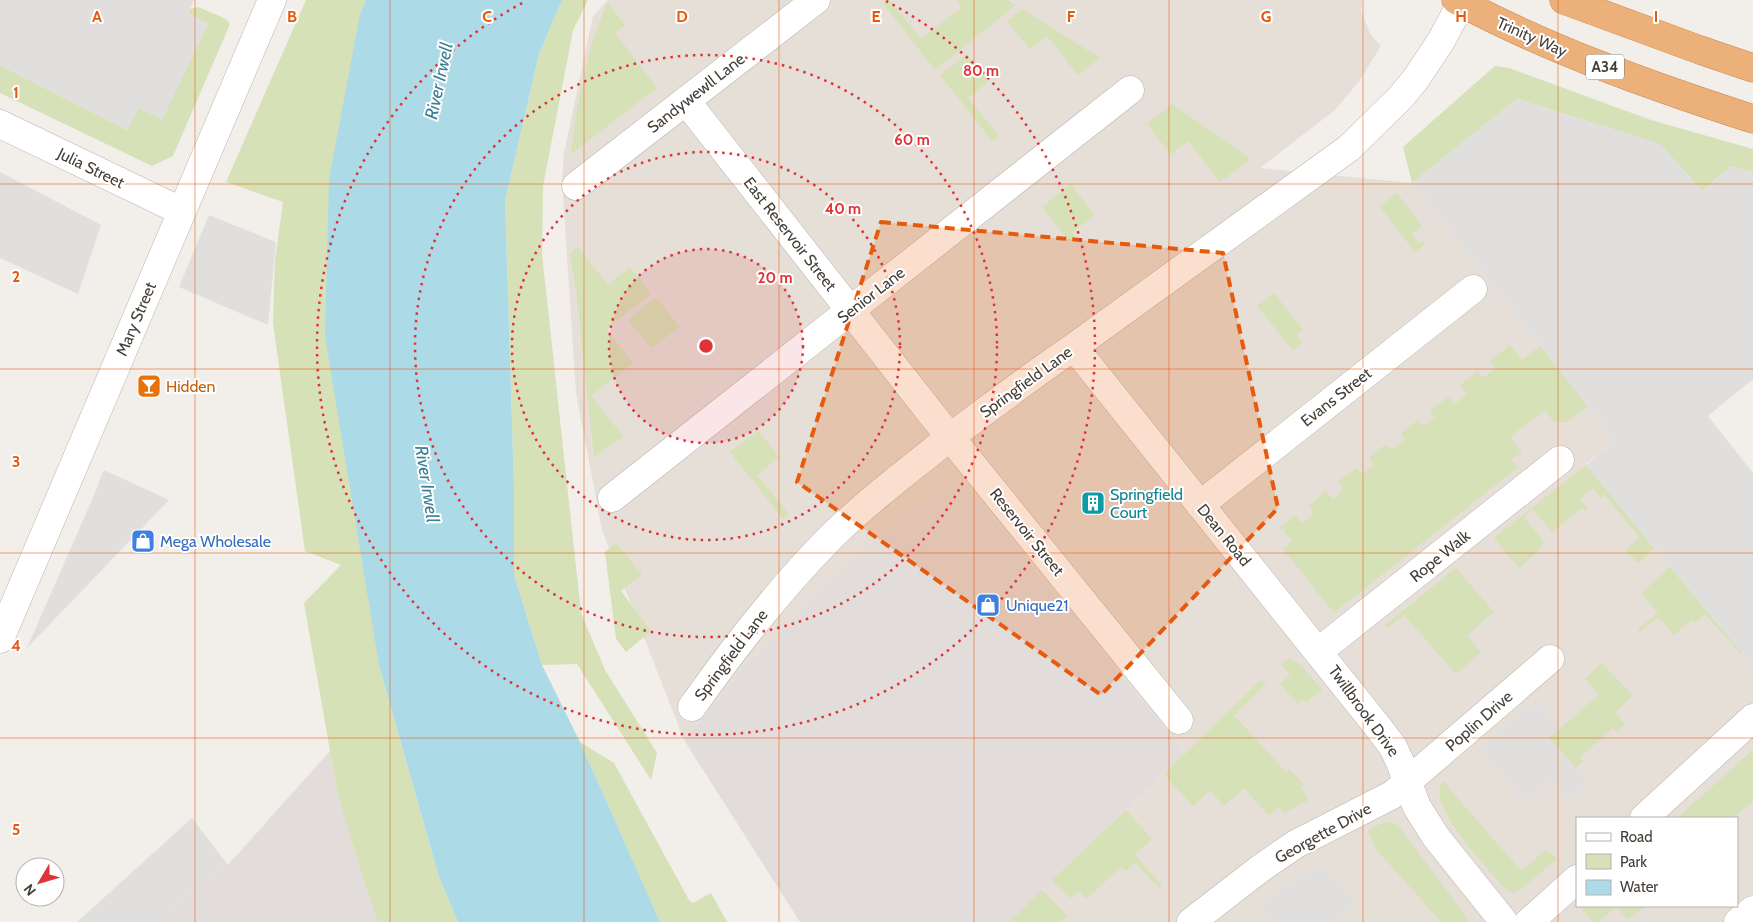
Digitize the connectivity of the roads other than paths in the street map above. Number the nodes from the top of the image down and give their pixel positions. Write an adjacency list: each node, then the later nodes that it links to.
1 (272, 0): 11 (street, Mary Street)
2 (816, 0): 7 (street, Sandywewll Lane)
3 (1564, 0): 5 (highway)
4 (1460, 1): 8 (highway, Trinity Way / A34); 14 (street, Springfield Lane)
5 (1753, 68)
6 (1130, 90): 13 (street, Senior Lane)
7 (686, 101): 10 (street, Sandywewll Lane); 13 (street, East Reservoir Street)
8 (1753, 119)
9 (0, 124): 11 (street, Julia Street)
10 (576, 186)
11 (181, 212): 19 (street, Mary Street)
12 (1473, 289): 18 (street, Evans Street)
13 (851, 311): 15 (street, East Reservoir Street); 17 (street, Senior Lane)
14 (1074, 347): 15 (street, Springfield Lane); 18 (street, Dean Road)
15 (951, 437): 22 (street, Springfield Lane); 24 (street, Reservoir Street)
16 (1560, 460): 20 (street, Rope Walk)
17 (612, 498)
18 (1200, 505): 20 (street, Dean Road)
19 (0, 639)
20 (1319, 651): 25 (street, Twillbrook Drive)
21 (1550, 659): 25 (street, Poplin Drive)
22 (692, 707)
23 (1753, 718): 26 (street)
24 (1179, 720)
25 (1408, 782): 29 (street, Georgette Drive); 30 (street, Twillbrook Drive)
26 (1645, 817)
27 (1576, 880): 31 (street)
28 (1753, 910): 32 (street)
29 (1191, 922)
30 (1504, 922)
31 (1529, 922)
32 (1738, 922)

